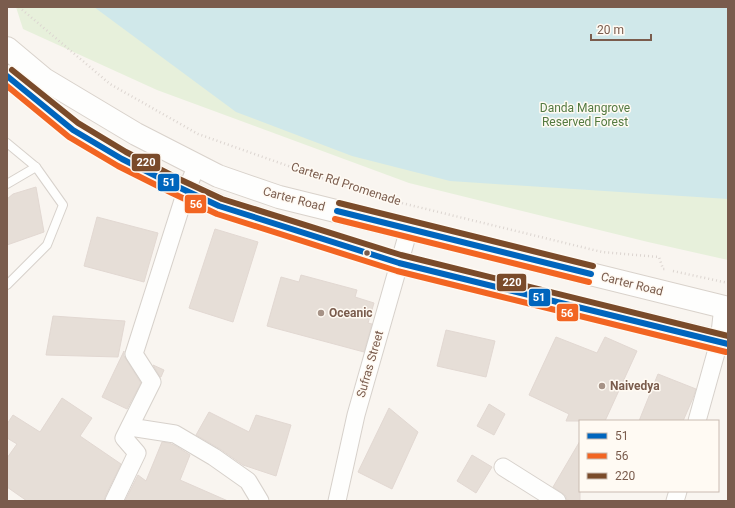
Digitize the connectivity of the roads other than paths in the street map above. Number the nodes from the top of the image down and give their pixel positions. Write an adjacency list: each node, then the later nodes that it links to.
1 (7, 48): 4 (main road, Carter Road)
2 (7, 76): 7 (main road)
3 (7, 143): 5 (lane)
4 (197, 165): 7 (street); 8 (main road, Carter Road)
5 (36, 167): 6 (lane); 10 (lane)
6 (7, 184)
7 (186, 191): 9 (main road); 14 (street)
8 (409, 229): 9 (street, Sufras Street); 11 (main road, Carter Road)
9 (399, 264): 12 (main road); 18 (street, Sufras Street)
10 (7, 285)
11 (726, 307): 12 (street)
12 (724, 343): 13 (street)
13 (697, 420)
14 (130, 426): 16 (street); 17 (street)
15 (503, 467): 19 (street)
16 (114, 501)
17 (260, 501)
18 (337, 501)
19 (557, 501)

